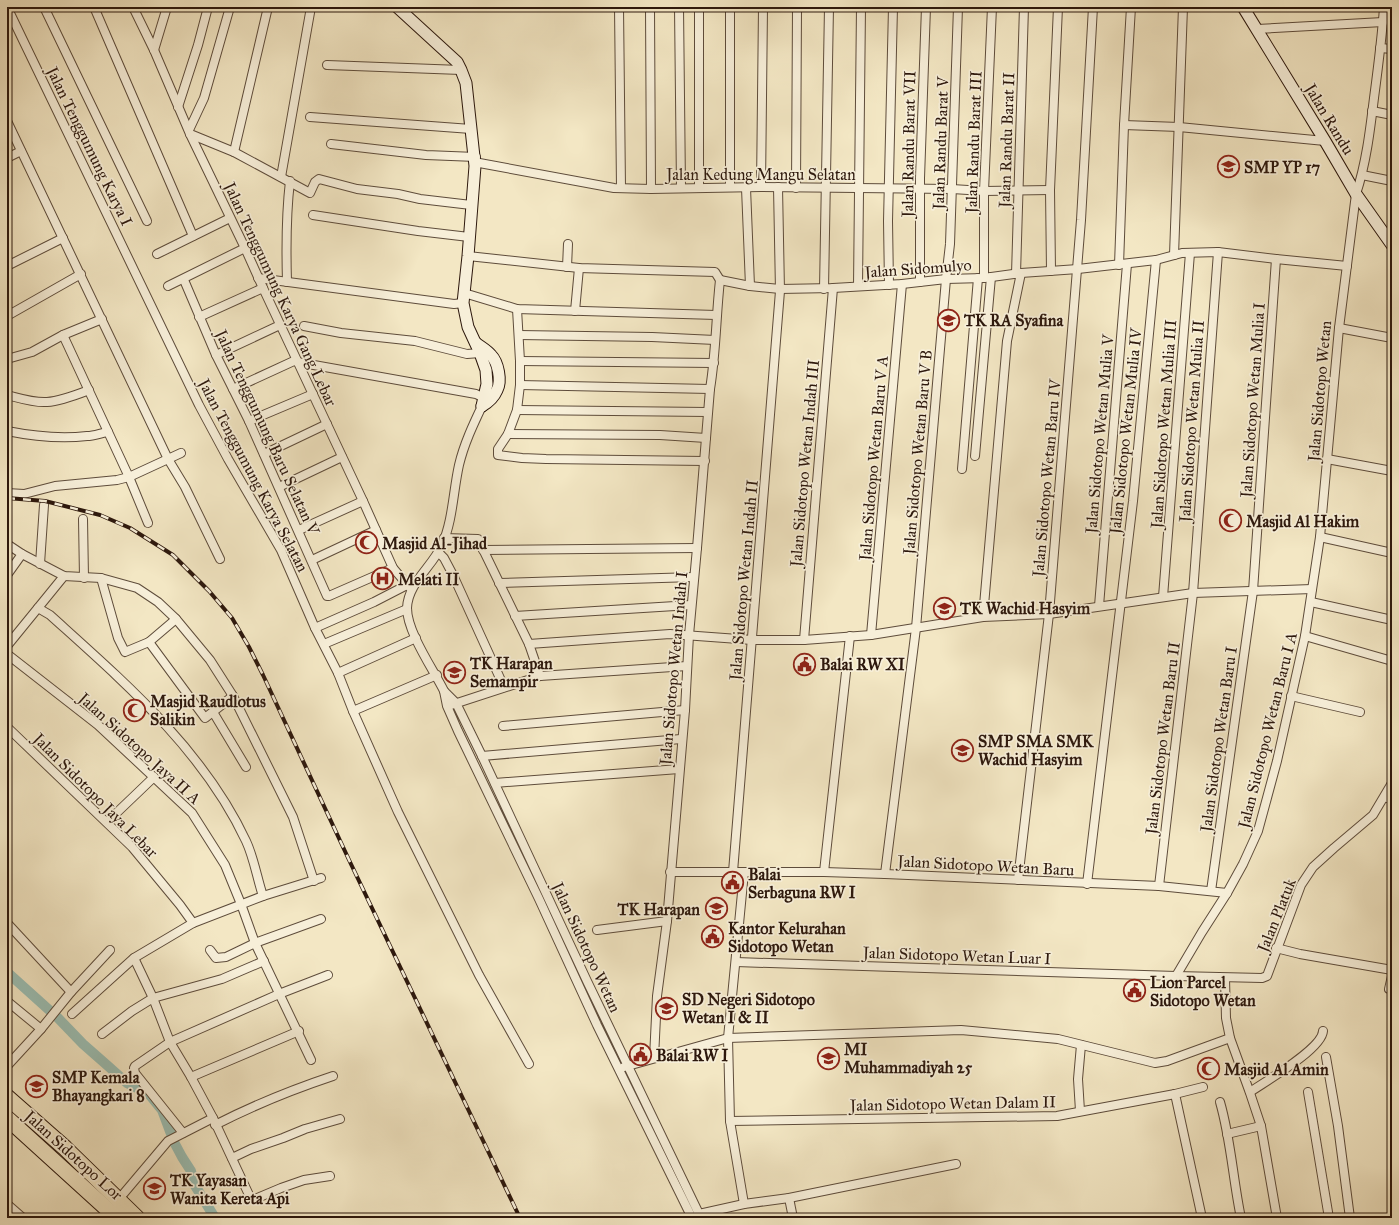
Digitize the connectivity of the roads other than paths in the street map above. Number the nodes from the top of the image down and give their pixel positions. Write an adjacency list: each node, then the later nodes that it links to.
1 (7, 7): 118 (street, Jalan Tenggumung Karya I)
2 (44, 7): 79 (street)
3 (94, 7): 80 (street)
4 (167, 7): 36 (street)
5 (208, 7): 39 (street)
6 (230, 7): 47 (street)
7 (268, 7): 51 (street)
8 (310, 7): 55 (street)
9 (397, 7): 38 (street)
10 (404, 7): 53 (street)
11 (619, 7): 62 (street)
12 (650, 7): 70 (street)
13 (679, 7): 63 (street)
14 (699, 7): 64 (street)
15 (730, 7): 58 (street)
16 (763, 7): 59 (street)
17 (797, 7): 66 (street)
18 (828, 7): 67 (street)
19 (861, 7): 61 (street)
20 (894, 7): 68 (street)
21 (926, 7): 69 (street, Jalan Randu Barat VII)
22 (958, 7): 71 (street, Jalan Randu Barat V)
23 (992, 7): 74 (street, Jalan Randu Barat III)
24 (1024, 7): 72 (street, Jalan Randu Barat II)
25 (1058, 7): 73 (street)
26 (1093, 7): 98 (street, Jalan Sidotopo Wetan Baru IV)
27 (1131, 7): 44 (street, Jalan Sidotopo Wetan Mulia V)
28 (1183, 7): 45 (street)
29 (1243, 7): 33 (street, Jalan Randu)
30 (1384, 7): 32 (street, Jalan Sidotopo Wetan)
31 (134, 8): 36 (street, Jalan Tenggumung Karya Gang Lebar)
32 (1383, 22): 33 (street); 34 (street, Jalan Sidotopo Wetan)
33 (1257, 29): 48 (street, Jalan Randu)
34 (1380, 48): 35 (street); 40 (street, Jalan Sidotopo Wetan)
35 (1392, 49)
36 (154, 50): 39 (street, Jalan Tenggumung Karya Gang Lebar)
37 (327, 65): 38 (street)
38 (461, 70): 46 (street)
39 (178, 107): 47 (street, Jalan Tenggumung Karya Gang Lebar)
40 (1372, 111): 41 (street); 54 (street, Jalan Sidotopo Wetan)
41 (1392, 115)
42 (310, 117): 46 (street)
43 (7, 121): 50 (street)
44 (1124, 125): 45 (street); 93 (street, Jalan Sidotopo Wetan Mulia V)
45 (1179, 127): 48 (street); 89 (street)
46 (471, 129): 53 (street)
47 (189, 132): 51 (street); 78 (street, Jalan Tenggumung Karya Gang Lebar)
48 (1325, 141): 75 (street, Jalan Randu)
49 (331, 144): 53 (street, Jalan Kedung Mangu Selatan)
50 (21, 151): 52 (street); 82 (street)
51 (234, 152): 55 (street)
52 (7, 158)
53 (476, 161): 62 (street, Jalan Kedung Mangu Selatan); 76 (street)
54 (1362, 175): 57 (street); 75 (street, Jalan Sidotopo Wetan)
55 (281, 178): 56 (street)
56 (290, 181): 76 (street); 107 (street)
57 (1392, 181)
58 (730, 187): 64 (street, Jalan Kedung Mangu Selatan); 65 (street, Jalan Kedung Mangu Selatan)
59 (761, 187): 60 (street, Jalan Kedung Mangu Selatan); 65 (street, Jalan Kedung Mangu Selatan)
60 (778, 187): 66 (street, Jalan Kedung Mangu Selatan); 117 (street, Jalan Sidotopo Wetan Indah II)
61 (858, 187): 67 (street, Jalan Kedung Mangu Selatan); 68 (street, Jalan Kedung Mangu Selatan); 113 (street)
62 (621, 188): 70 (street, Jalan Kedung Mangu Selatan)
63 (681, 188): 64 (street, Jalan Kedung Mangu Selatan); 70 (street, Jalan Kedung Mangu Selatan)
64 (699, 188)
65 (746, 188): 112 (street)
66 (796, 188): 67 (street, Jalan Kedung Mangu Selatan)
67 (826, 188): 115 (street)
68 (888, 188): 69 (street, Jalan Kedung Mangu Selatan); 110 (street)
69 (920, 188): 71 (street, Jalan Kedung Mangu Selatan); 108 (street, Jalan Randu Barat VII)
70 (651, 189)
71 (952, 189): 74 (street, Jalan Kedung Mangu Selatan); 104 (street, Jalan Randu Barat V)
72 (1019, 190): 73 (street, Jalan Kedung Mangu Selatan); 74 (street, Jalan Kedung Mangu Selatan); 100 (street, Jalan Randu Barat II)
73 (1050, 190): 99 (street)
74 (984, 191): 103 (street, Jalan Randu Barat III)
75 (1356, 194): 84 (street, Jalan Randu); 95 (street, Jalan Sidotopo Wetan)
76 (471, 205): 81 (street)
77 (313, 215): 81 (street)
78 (230, 218): 80 (street); 85 (street, Jalan Tenggumung Karya Gang Lebar)
79 (147, 221)
80 (194, 236): 88 (street)
81 (469, 237): 90 (street)
82 (63, 238): 94 (street); 101 (street)
83 (568, 244): 96 (street)
84 (1392, 245)
85 (245, 248): 102 (street, Jalan Tenggumung Karya Gang Lebar); 105 (street)
86 (1218, 252): 87 (street); 91 (street); 193 (street, Jalan Sidotopo Wetan Mulia II)
87 (1190, 253): 89 (street); 194 (street, Jalan Sidotopo Wetan Mulia III)
88 (157, 254)
89 (1174, 254): 92 (street)
90 (471, 257): 96 (street); 119 (street)
91 (1276, 259): 95 (street); 191 (street, Jalan Sidotopo Wetan Mulia I)
92 (1156, 260): 93 (street); 197 (street, Jalan Sidotopo Wetan Mulia IV)
93 (1123, 265): 98 (street, Jalan Sidomulyo); 198 (street, Jalan Sidotopo Wetan Mulia V)
94 (7, 266)
95 (1347, 266): 128 (street, Jalan Sidotopo Wetan)
96 (567, 267): 97 (street)
97 (579, 268): 106 (street, Jalan Sidomulyo); 121 (street)
98 (1078, 269): 99 (street, Jalan Sidomulyo); 201 (street, Jalan Sidotopo Wetan Baru IV)
99 (1051, 271): 100 (street, Jalan Sidomulyo)
100 (1018, 273): 103 (street, Jalan Sidomulyo); 203 (street, Jalan Randu Barat II)
101 (80, 274): 122 (street); 125 (street)
102 (258, 278): 107 (street); 114 (street, Jalan Tenggumung Karya Gang Lebar)
103 (984, 278): 104 (street, Jalan Sidomulyo); 156 (street); 161 (street)
104 (946, 279): 108 (street, Jalan Sidomulyo); 207 (street, Jalan Sidotopo Wetan Baru V B)
105 (184, 280): 111 (street); 124 (street, Jalan Tenggumung Baru Selatan V)
106 (720, 280): 112 (street, Jalan Sidomulyo); 123 (street, Jalan Sidotopo Wetan Indah I)
107 (287, 282): 119 (street)
108 (920, 282): 109 (street, Jalan Sidomulyo)
109 (902, 284): 110 (street, Jalan Sidomulyo); 208 (street, Jalan Sidotopo Wetan Baru V A)
110 (889, 285): 113 (street, Jalan Sidomulyo)
111 (168, 286)
112 (750, 286): 117 (street, Jalan Sidomulyo)
113 (858, 286): 116 (street, Jalan Sidomulyo)
114 (262, 288): 124 (street); 126 (street, Jalan Tenggumung Karya Gang Lebar)
115 (824, 288): 116 (street, Jalan Sidomulyo); 117 (street, Jalan Sidomulyo)
116 (833, 288): 214 (street, Jalan Sidotopo Wetan Indah III)
117 (780, 289): 213 (street, Jalan Sidotopo Wetan Indah II)
118 (148, 296): 206 (street, Jalan Tenggumung Karya Selatan)
119 (463, 298): 120 (street); 133 (street)
120 (517, 309): 121 (street); 130 (street)
121 (575, 311): 123 (street)
122 (8, 313)
123 (716, 315): 132 (street, Jalan Sidotopo Wetan Indah I)
124 (199, 317): 134 (street, Jalan Tenggumung Baru Selatan V)
125 (102, 319): 129 (street); 159 (street)
126 (280, 325): 134 (street); 136 (street, Jalan Tenggumung Karya Gang Lebar)
127 (304, 326): 133 (street)
128 (1339, 328): 131 (street); 158 (street, Jalan Sidotopo Wetan)
129 (64, 335): 135 (street); 142 (street)
130 (519, 335): 132 (street); 137 (street)
131 (1392, 338)
132 (715, 340): 138 (street, Jalan Sidotopo Wetan Indah I)
133 (480, 348): 145 (street)
134 (216, 354): 140 (street, Jalan Tenggumung Baru Selatan V)
135 (7, 359)
136 (297, 361): 140 (street); 143 (street, Jalan Tenggumung Karya Gang Lebar); 145 (street)
137 (520, 361): 138 (street); 139 (street)
138 (714, 363): 141 (street, Jalan Sidotopo Wetan Indah I)
139 (520, 384): 141 (street); 146 (street)
140 (233, 389): 148 (street, Jalan Tenggumung Baru Selatan V)
141 (710, 389): 147 (street, Jalan Sidotopo Wetan Indah I)
142 (89, 390): 144 (street); 151 (street)
143 (313, 394): 148 (street); 149 (street, Jalan Tenggumung Karya Gang Lebar)
144 (7, 395)
145 (486, 401): 173 (street)
146 (517, 410): 147 (street); 152 (street)
147 (708, 412): 153 (street, Jalan Sidotopo Wetan Indah I)
148 (249, 421): 155 (street, Jalan Tenggumung Baru Selatan V)
149 (327, 424): 155 (street); 157 (street, Jalan Tenggumung Karya Gang Lebar)
150 (7, 431): 151 (street)
151 (108, 432): 163 (street)
152 (508, 434): 153 (street); 160 (street)
153 (706, 438): 160 (street, Jalan Sidotopo Wetan Indah I)
154 (181, 453): 159 (street)
155 (264, 454): 164 (street, Jalan Tenggumung Baru Selatan V)
156 (975, 456)
157 (342, 457): 164 (street); 166 (street, Jalan Tenggumung Karya Gang Lebar)
158 (1327, 459): 162 (street); 172 (street, Jalan Sidotopo Wetan)
159 (168, 460): 163 (street); 180 (street)
160 (704, 461): 175 (street, Jalan Sidotopo Wetan Indah I)
161 (962, 469)
162 (1392, 471)
163 (129, 477): 165 (street); 169 (street)
164 (279, 487): 170 (street, Jalan Tenggumung Baru Selatan V)
165 (7, 493)
166 (363, 501): 170 (street); 171 (street, Jalan Tenggumung Karya Gang Lebar)
167 (44, 505): 182 (street)
168 (83, 519): 187 (street)
169 (148, 523)
170 (299, 530): 181 (street, Jalan Tenggumung Baru Selatan V)
171 (376, 530): 181 (street); 183 (street, Jalan Tenggumung Karya Gang Lebar)
172 (1320, 537): 178 (street); 192 (street, Jalan Sidotopo Wetan)
173 (444, 538): 176 (street); 177 (street)
174 (7, 544): 179 (street)
175 (697, 548): 176 (street); 186 (street, Jalan Sidotopo Wetan Indah I)
176 (483, 550): 189 (street)
177 (438, 552): 190 (street); 225 (street)
178 (1392, 553)
179 (22, 554): 182 (street); 184 (street)
180 (220, 559)
181 (312, 560): 183 (street, Jalan Tenggumung Baru Selatan V)
182 (40, 564): 185 (street)
183 (393, 568): 190 (street, Jalan Tenggumung Karya Gang Lebar)
184 (7, 575)
185 (64, 576): 187 (street); 199 (street)
186 (694, 577): 189 (street); 196 (street, Jalan Sidotopo Wetan Indah I)
187 (84, 578): 188 (street)
188 (102, 578): 204 (street); 215 (street)
189 (499, 583): 202 (street)
190 (409, 587): 200 (street); 206 (street)
191 (1253, 590): 192 (street); 193 (street); 254 (street, Jalan Sidotopo Wetan Baru I)
192 (1312, 590): 195 (street, Jalan Sidotopo Wetan Baru I A)
193 (1193, 593): 194 (street); 253 (street, Jalan Sidotopo Wetan Baru II)
194 (1164, 597): 197 (street)
195 (1311, 602): 205 (street); 211 (street, Jalan Sidotopo Wetan Baru I A)
196 (691, 605): 202 (street); 209 (street, Jalan Sidotopo Wetan Indah I)
197 (1120, 605): 198 (street); 252 (street, Jalan Sidotopo Wetan Mulia IV)
198 (1099, 606): 201 (street)
199 (38, 608): 218 (street); 256 (street)
200 (407, 609): 212 (street, Jalan Sidotopo Wetan); 216 (street)
201 (1049, 614): 203 (street); 251 (street, Jalan Sidotopo Wetan Baru IV)
202 (515, 616): 217 (street)
203 (983, 617): 207 (street)
204 (176, 619): 215 (street); 227 (street)
205 (1392, 620)
206 (316, 628): 216 (street, Jalan Tenggumung Karya Selatan)
207 (916, 628): 208 (street); 250 (street, Jalan Sidotopo Wetan Baru V B)
208 (871, 635): 210 (street)
209 (689, 636): 213 (street); 217 (street); 221 (street, Jalan Sidotopo Wetan Indah I)
210 (850, 636): 214 (street); 249 (street)
211 (1305, 636): 220 (street); 228 (street, Jalan Sidotopo Wetan Baru I A)
212 (416, 638): 222 (street); 223 (street, Jalan Sidotopo Wetan)
213 (752, 640): 214 (street); 247 (street, Jalan Sidotopo Wetan Indah II)
214 (804, 640)
215 (149, 642): 233 (street)
216 (324, 644): 222 (street, Jalan Tenggumung Karya Selatan)
217 (529, 644): 224 (street)
218 (7, 646)
219 (7, 654): 241 (street, Jalan Sidotopo Jaya II A)
220 (1392, 661)
221 (687, 666): 224 (street); 231 (street, Jalan Sidotopo Wetan Indah I)
222 (338, 672): 232 (street, Jalan Tenggumung Karya Selatan)
223 (436, 676): 226 (street, Jalan Sidotopo Wetan); 232 (street)
224 (540, 676): 225 (street)
225 (504, 687): 229 (street)
226 (444, 691): 229 (street, Jalan Sidotopo Wetan); 230 (street, Jalan Sidotopo Wetan)
227 (233, 696): 233 (street); 256 (street)
228 (1291, 696): 234 (street); 255 (street, Jalan Sidotopo Wetan Baru I A)
229 (456, 703): 230 (street); 238 (street, Jalan Sidotopo Wetan)
230 (447, 706): 295 (street, Jalan Sidotopo Wetan)
231 (685, 710): 235 (street); 237 (street, Jalan Sidotopo Wetan Indah I)
232 (353, 711): 292 (street, Jalan Tenggumung Karya Selatan)
233 (213, 712): 239 (street)
234 (1360, 712)
235 (503, 726)
236 (7, 727): 245 (street, Jalan Sidotopo Jaya Lebar)
237 (681, 739): 238 (street); 240 (street, Jalan Sidotopo Wetan Indah I)
238 (482, 756): 242 (street, Jalan Sidotopo Wetan)
239 (246, 767)
240 (679, 769): 242 (street); 246 (street, Jalan Sidotopo Wetan Indah I)
241 (154, 777): 245 (street); 257 (street, Jalan Sidotopo Jaya II A)
242 (495, 783): 294 (street, Jalan Sidotopo Wetan)
243 (1392, 783): 244 (street, Jalan Platuk)
244 (1388, 799): 264 (street, Jalan Platuk)
245 (107, 822): 261 (street, Jalan Sidotopo Jaya Lebar)
246 (670, 872): 247 (street, Jalan Sidotopo Wetan Baru); 259 (street, Jalan Sidotopo Wetan Indah I)
247 (733, 872): 248 (street, Jalan Sidotopo Wetan Baru)
248 (744, 872): 249 (street, Jalan Sidotopo Wetan Baru); 269 (street)
249 (824, 872): 250 (street, Jalan Sidotopo Wetan Baru)
250 (885, 874): 251 (street, Jalan Sidotopo Wetan Baru)
251 (1018, 880): 252 (street, Jalan Sidotopo Wetan Baru)
252 (1087, 884): 253 (street, Jalan Sidotopo Wetan Baru)
253 (1159, 886): 254 (street, Jalan Sidotopo Wetan Baru)
254 (1211, 891): 255 (street, Jalan Sidotopo Wetan Baru)
255 (1227, 894): 272 (street, Jalan Sidotopo Wetan Baru I A)
256 (263, 896): 257 (street)
257 (242, 904): 261 (street); 263 (street, Jalan Sidotopo Jaya II A)
258 (321, 919): 263 (street)
259 (667, 921): 262 (street); 290 (street, Jalan Sidotopo Wetan Indah I)
260 (7, 923): 276 (street)
261 (193, 923): 267 (street)
262 (597, 930)
263 (256, 943): 266 (street); 268 (street, Jalan Sidotopo Jaya II A)
264 (1276, 948): 270 (street); 274 (street, Jalan Platuk)
265 (110, 950): 276 (street)
266 (210, 950)
267 (134, 958): 278 (street); 280 (street)
268 (264, 961): 277 (street, Jalan Sidotopo Jaya II A); 278 (street)
269 (736, 962): 272 (street, Jalan Sidotopo Wetan Luar I); 285 (street)
270 (1392, 970)
271 (328, 975): 277 (street)
272 (1176, 976): 274 (street, Jalan Platuk)
273 (1392, 976): 275 (street)
274 (1225, 978): 286 (street)
275 (1391, 990)
276 (71, 992): 281 (street)
277 (279, 994): 282 (street, Jalan Sidotopo Jaya II A); 287 (street)
278 (153, 998): 284 (street); 287 (street)
279 (7, 1001): 281 (street)
280 (72, 1014)
281 (41, 1029): 293 (street)
282 (299, 1031): 291 (street, Jalan Sidotopo Jaya II A); 297 (street)
283 (1322, 1031): 299 (street)
284 (102, 1034)
285 (728, 1038): 288 (street); 290 (street); 307 (street)
286 (1230, 1038): 288 (street); 299 (street)
287 (170, 1042): 297 (street); 310 (street)
288 (1081, 1045): 304 (street)
289 (1326, 1057): 328 (street)
290 (654, 1058): 294 (street)
291 (312, 1060)
292 (529, 1064)
293 (7, 1066)
294 (628, 1066): 295 (street); 320 (street, Jalan Sidotopo Wetan)
295 (618, 1069): 320 (street, Jalan Sidotopo Wetan)
296 (333, 1076): 308 (street)
297 (191, 1077): 308 (street)
298 (1203, 1086): 301 (street, Jalan Sidotopo Wetan Dalam II)
299 (1250, 1092): 309 (street)
300 (1308, 1092): 327 (street)
301 (1175, 1094): 304 (street, Jalan Sidotopo Wetan Dalam II); 324 (street)
302 (7, 1098): 316 (highway, Jalan Sidotopo Lor)
303 (1220, 1102): 311 (street)
304 (1080, 1111): 307 (street, Jalan Sidotopo Wetan Dalam II)
305 (7, 1118): 321 (highway, Jalan Sidotopo Lor)
306 (340, 1119): 312 (street)
307 (730, 1121): 318 (street)
308 (214, 1122): 310 (street); 312 (street)
309 (1260, 1126): 311 (street); 326 (street)
310 (181, 1134): 316 (street)
311 (1227, 1134): 325 (street)
312 (232, 1158): 314 (street)
313 (956, 1164): 315 (street)
314 (330, 1176)
315 (789, 1198): 318 (street); 323 (street)
316 (119, 1199): 322 (highway, Jalan Sidotopo Lor)
317 (7, 1204): 319 (street)
318 (744, 1204): 320 (street)
319 (20, 1217)
320 (697, 1217)
321 (118, 1218)
322 (137, 1218)
323 (793, 1218)
324 (1202, 1218)
325 (1241, 1218)
326 (1277, 1218)
327 (1329, 1218)
328 (1350, 1218)

